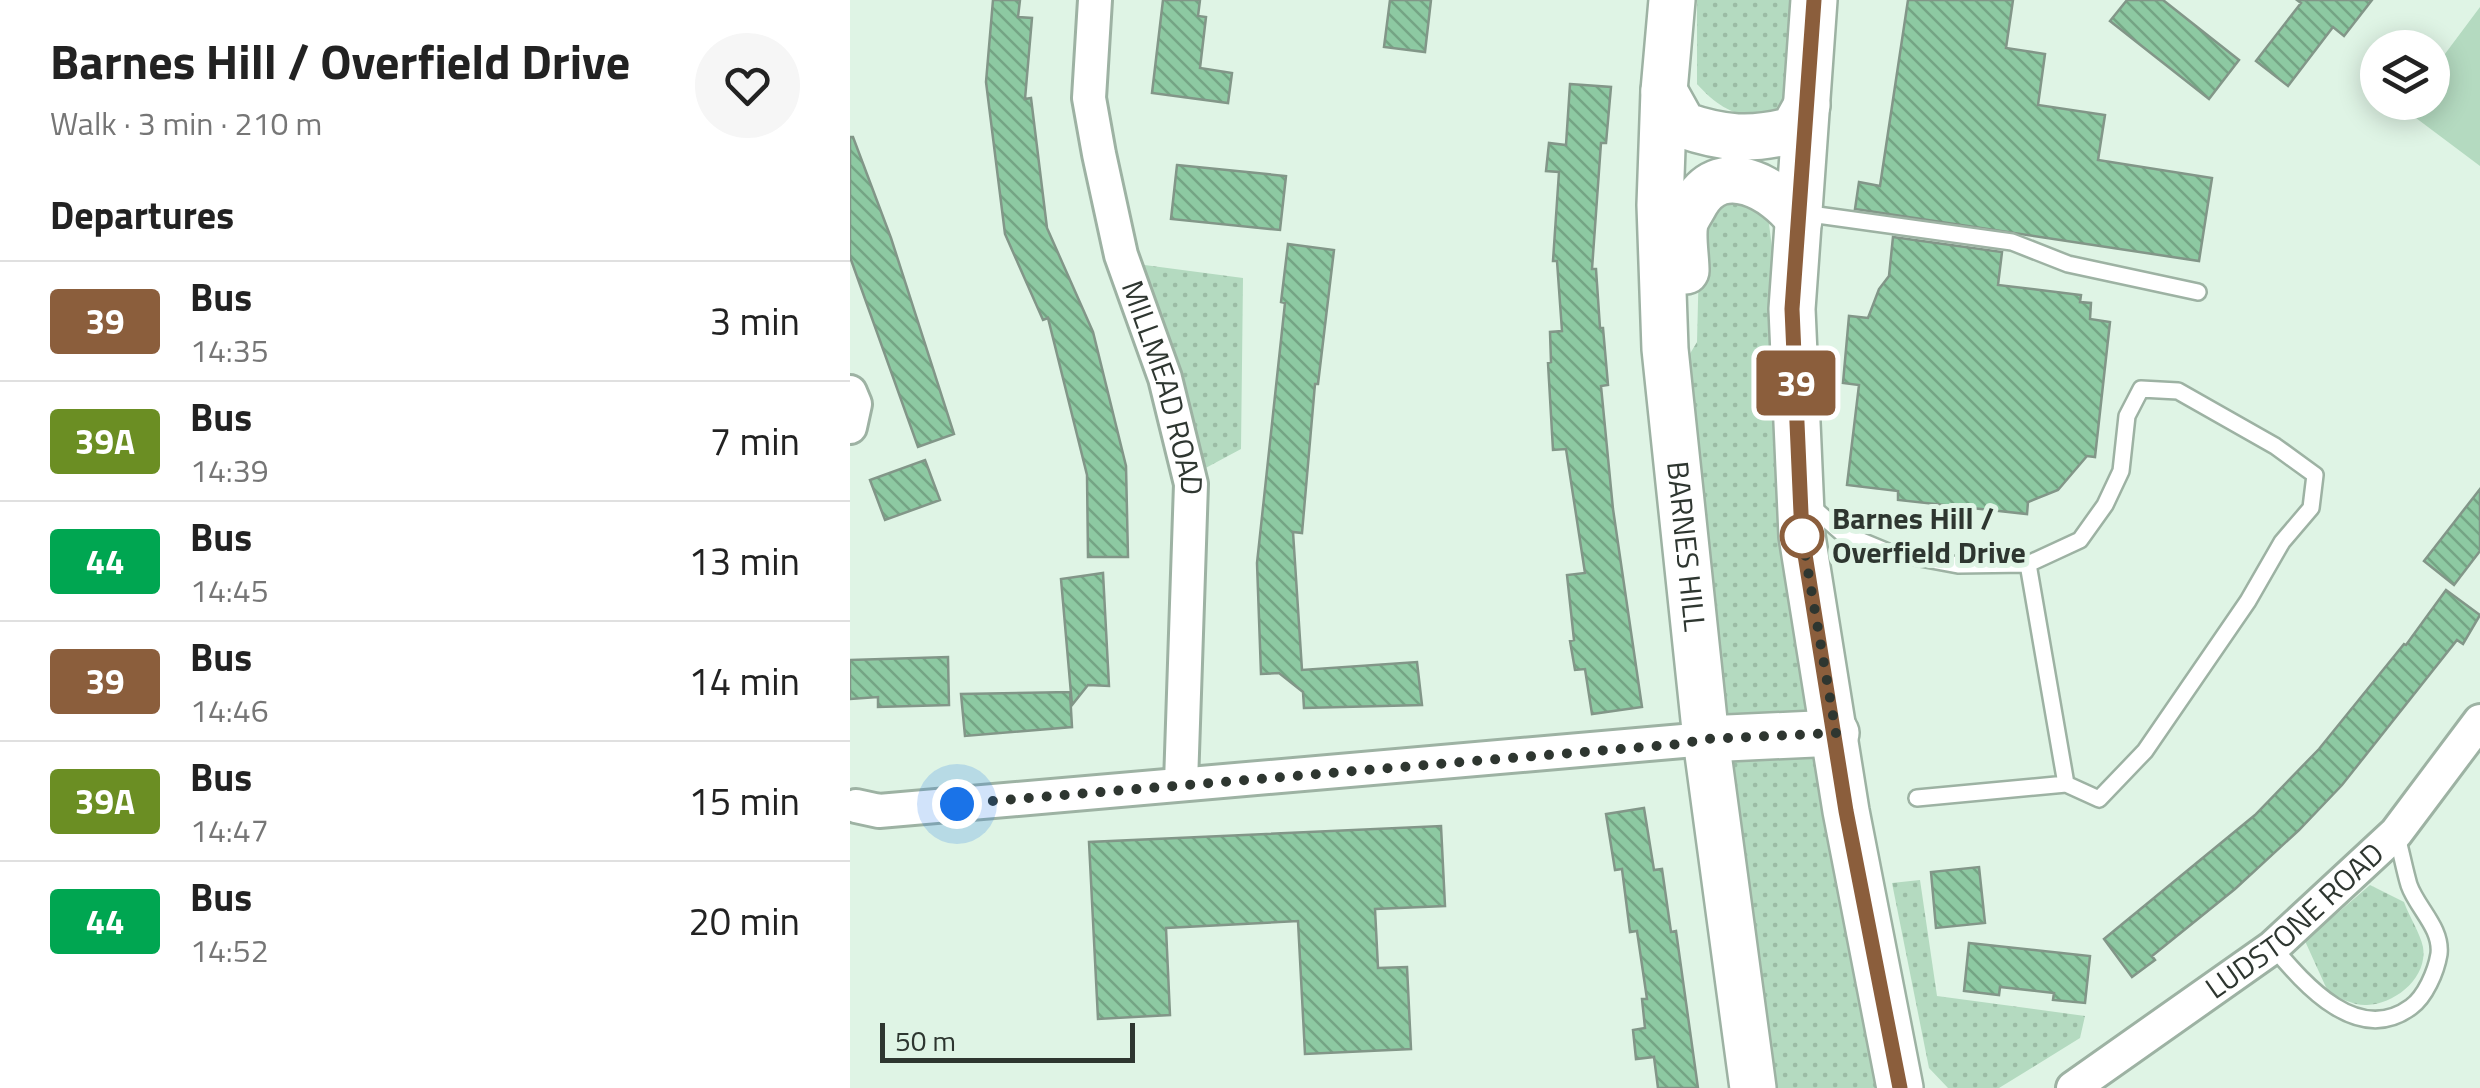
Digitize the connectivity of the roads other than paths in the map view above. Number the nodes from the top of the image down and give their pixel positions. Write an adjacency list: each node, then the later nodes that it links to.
1 (1095, 0): 16 (street, MILLMEAD ROAD)
2 (1672, 0): 4 (main road, BARNES HILL)
3 (1814, 0): 5 (main road)
4 (1664, 91): 5 (main road); 8 (main road, BARNES HILL)
5 (1806, 104): 6 (main road)
6 (1799, 216): 7 (lane); 8 (main road); 11 (main road)
7 (2198, 292)
8 (1665, 349): 15 (main road, BARNES HILL)
9 (850, 392): 10 (street)
10 (850, 427)
11 (1802, 498): 12 (lane); 14 (main road)
12 (2028, 564): 17 (lane); 17 (lane)
13 (2480, 721): 20 (street, LUDSTONE ROAD)
14 (1836, 733): 15 (main road); 23 (main road)
15 (1706, 739): 16 (street); 22 (main road, BARNES HILL)
16 (1181, 783): 19 (street)
17 (2066, 784): 18 (lane)
18 (1917, 798)
19 (853, 806)
20 (2396, 833): 21 (street, LUDSTONE ROAD); 21 (lane)
21 (2272, 947): 24 (street, LUDSTONE ROAD)
22 (1752, 1088)
23 (1900, 1088)
24 (2074, 1088)

